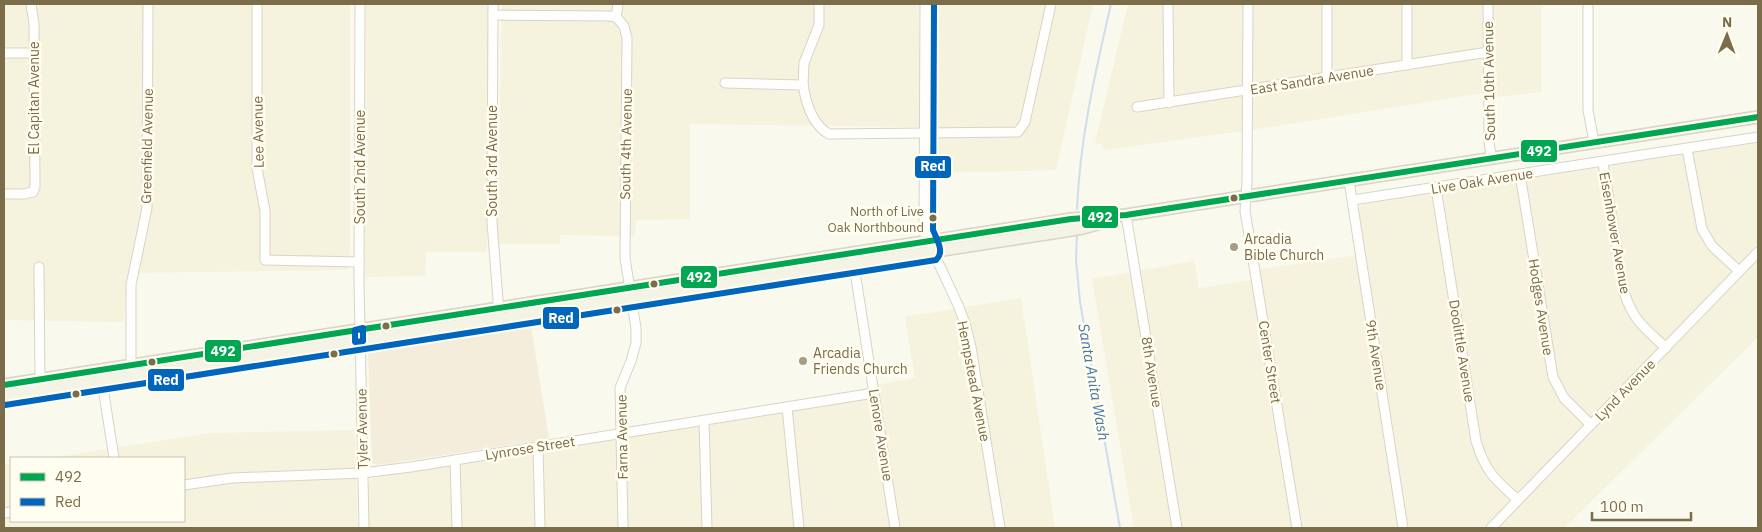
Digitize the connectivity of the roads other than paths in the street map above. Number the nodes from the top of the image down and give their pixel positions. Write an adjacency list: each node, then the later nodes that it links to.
1 (31, 4): 20 (street, El Capitan Avenue)
2 (148, 4): 52 (street, Greenfield Avenue)
3 (257, 4): 45 (street, Lee Avenue)
4 (360, 4): 45 (street, South 2nd Avenue)
5 (494, 4): 16 (street, South 3rd Avenue)
6 (618, 4): 17 (street)
7 (819, 4): 24 (street)
8 (925, 4): 29 (street, Hempstead Avenue)
9 (1051, 4): 29 (street)
10 (1168, 4): 26 (street)
11 (1248, 4): 25 (street, Center Street)
12 (1327, 4): 22 (street)
13 (1407, 4): 21 (street)
14 (1488, 4): 18 (street, South 10th Avenue)
15 (1588, 4): 31 (street)
16 (493, 15): 17 (street); 49 (street, South 3rd Avenue)
17 (616, 17): 48 (street, South 4th Avenue)
18 (1488, 52): 21 (street, East Sandra Avenue); 33 (street, South 10th Avenue)
19 (4, 53): 20 (street)
20 (34, 53): 38 (street, El Capitan Avenue)
21 (1407, 65): 22 (street, East Sandra Avenue)
22 (1327, 77): 25 (street, East Sandra Avenue)
23 (725, 83): 24 (street)
24 (802, 85): 29 (street)
25 (1248, 90): 26 (street, East Sandra Avenue); 39 (street, Center Street)
26 (1169, 103): 27 (street, East Sandra Avenue)
27 (1137, 107)
28 (1758, 117): 31 (main road, Live Oak Avenue)
29 (925, 134): 42 (street, Hempstead Avenue)
30 (1758, 138): 32 (street, Live Oak Avenue)
31 (1594, 142): 33 (main road, Live Oak Avenue)
32 (1688, 149): 34 (street, Live Oak Avenue); 47 (street)
33 (1491, 158): 36 (main road, Live Oak Avenue)
34 (1603, 162): 35 (street, Live Oak Avenue); 51 (street, Eisenhower Avenue)
35 (1520, 174): 37 (street, Live Oak Avenue); 60 (street, Hodges Avenue)
36 (1349, 181): 39 (main road, Live Oak Avenue); 40 (street, 9th Avenue)
37 (1436, 188): 40 (street, Live Oak Avenue); 67 (street, Doolittle Avenue)
38 (4, 194)
39 (1246, 196): 41 (main road, Live Oak Avenue); 77 (street, Center Street)
40 (1353, 200): 78 (street, 9th Avenue)
41 (1126, 215): 42 (main road, Live Oak Avenue); 76 (street, 8th Avenue)
42 (930, 246): 44 (main road, Live Oak Avenue); 75 (street, Hempstead Avenue)
43 (1758, 252): 47 (street, Lynd Avenue)
44 (853, 258): 48 (main road, Live Oak Avenue); 56 (street, Lenore Avenue)
45 (358, 262): 50 (street, South 2nd Avenue)
46 (40, 267): 55 (street)
47 (1739, 270): 51 (street, Lynd Avenue)
48 (631, 293): 49 (main road, Live Oak Avenue); 61 (street, Farna Avenue)
49 (499, 313): 50 (main road, Live Oak Avenue)
50 (360, 335): 52 (main road, Live Oak Avenue); 65 (street, Tyler Avenue)
51 (1666, 348): 60 (street, Lynd Avenue)
52 (131, 371): 53 (main road, Live Oak Avenue)
53 (101, 375): 55 (main road, Live Oak Avenue); 63 (street)
54 (4, 384): 55 (main road, Live Oak Avenue)
55 (40, 384): 57 (main road, Live Oak Avenue)
56 (874, 393): 58 (street, Lynrose Street); 74 (street, Lenore Avenue)
57 (4, 396)
58 (788, 407): 59 (street, Lynrose Street); 73 (street)
59 (704, 421): 61 (street, Lynrose Street); 72 (street)
60 (1591, 425): 67 (street, Lynd Avenue)
61 (621, 434): 62 (street, Lynrose Street); 71 (street, Farna Avenue)
62 (538, 447): 64 (street, Lynrose Street); 70 (street)
63 (114, 457)
64 (455, 460): 65 (street, Lynrose Street); 69 (street)
65 (363, 473): 66 (street, Lynrose Street); 68 (street, Tyler Avenue)
66 (185, 485)
67 (1518, 500): 79 (street, Lynd Avenue)
68 (364, 528)
69 (457, 528)
70 (540, 528)
71 (623, 528)
72 (707, 528)
73 (799, 528)
74 (895, 528)
75 (1000, 528)
76 (1177, 528)
77 (1297, 528)
78 (1403, 528)
79 (1491, 528)

